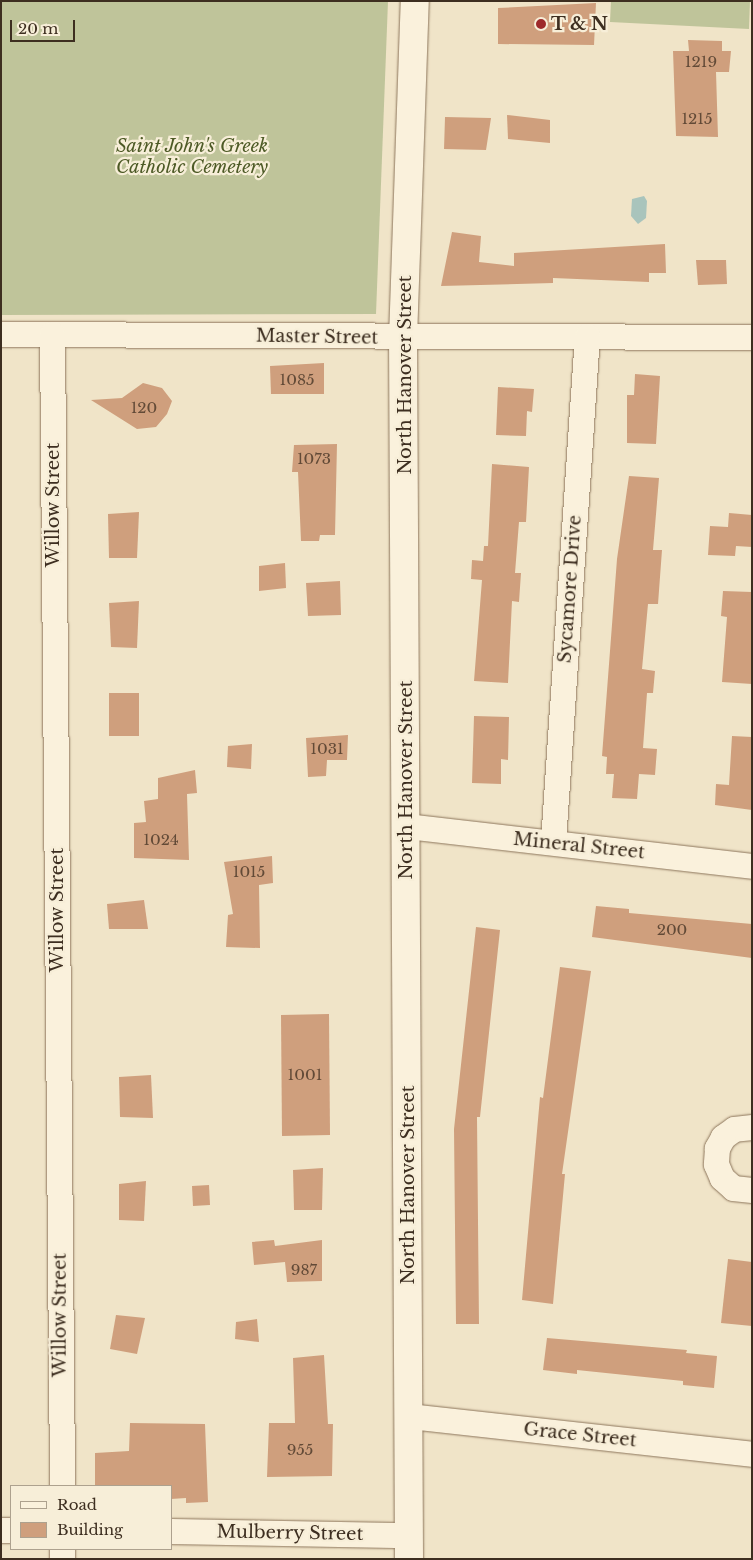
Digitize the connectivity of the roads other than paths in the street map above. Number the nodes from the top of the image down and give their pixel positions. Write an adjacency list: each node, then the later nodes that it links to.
1 (415, 1): 6 (street, North Hanover Street)
2 (1, 334): 3 (street, Master Street)
3 (52, 334): 6 (street, Master Street); 14 (street, Willow Street)
4 (587, 336): 5 (street, Master Street); 6 (street, Master Street); 8 (street, Sycamore Drive)
5 (752, 337)
6 (403, 338): 7 (street, North Hanover Street)
7 (407, 826): 8 (street, Mineral Street); 12 (street, North Hanover Street)
8 (553, 842): 9 (street, Mineral Street)
9 (752, 866)
10 (752, 1127): 11 (street)
11 (752, 1190)
12 (409, 1416): 13 (street, Grace Street); 16 (street, North Hanover Street)
13 (752, 1454)
14 (62, 1485)
15 (172, 1531): 16 (street, Mulberry Street)
16 (409, 1547)

